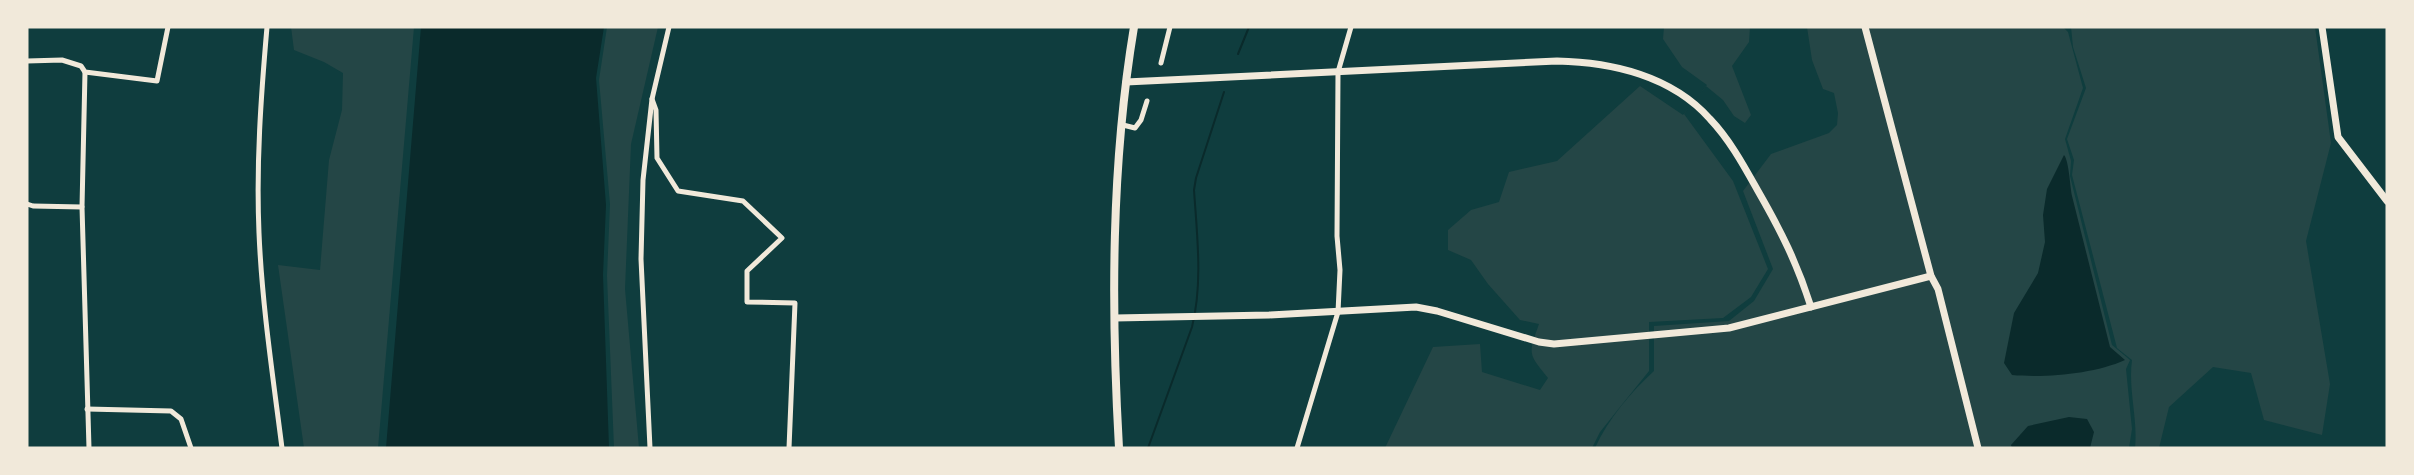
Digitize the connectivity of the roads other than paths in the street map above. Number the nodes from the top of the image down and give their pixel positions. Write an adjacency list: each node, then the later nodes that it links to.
1 (168, 27): 11 (street)
2 (267, 27): 27 (street)
3 (669, 27): 14 (street)
4 (1134, 27): 13 (main road)
5 (1170, 27): 10 (street)
6 (1351, 27): 12 (street)
7 (1865, 27): 20 (street)
8 (2322, 27): 17 (street)
9 (27, 61): 11 (street)
10 (1161, 63)
11 (85, 72): 19 (street)
12 (1338, 72): 13 (street); 21 (street); 22 (street)
13 (1126, 82): 16 (main road)
14 (652, 99): 28 (street); 29 (street)
15 (1148, 101): 16 (street)
16 (1123, 125): 23 (main road)
17 (2387, 201)
18 (27, 204): 19 (street)
19 (82, 207): 24 (street)
20 (1931, 276): 21 (street); 32 (street)
21 (1811, 307): 22 (street)
22 (1338, 312): 23 (street); 31 (street)
23 (1115, 318): 30 (main road)
24 (87, 409): 25 (street); 26 (street)
25 (89, 448)
26 (191, 448)
27 (282, 448)
28 (650, 448)
29 (789, 448)
30 (1119, 448)
31 (1297, 448)
32 (1978, 448)

